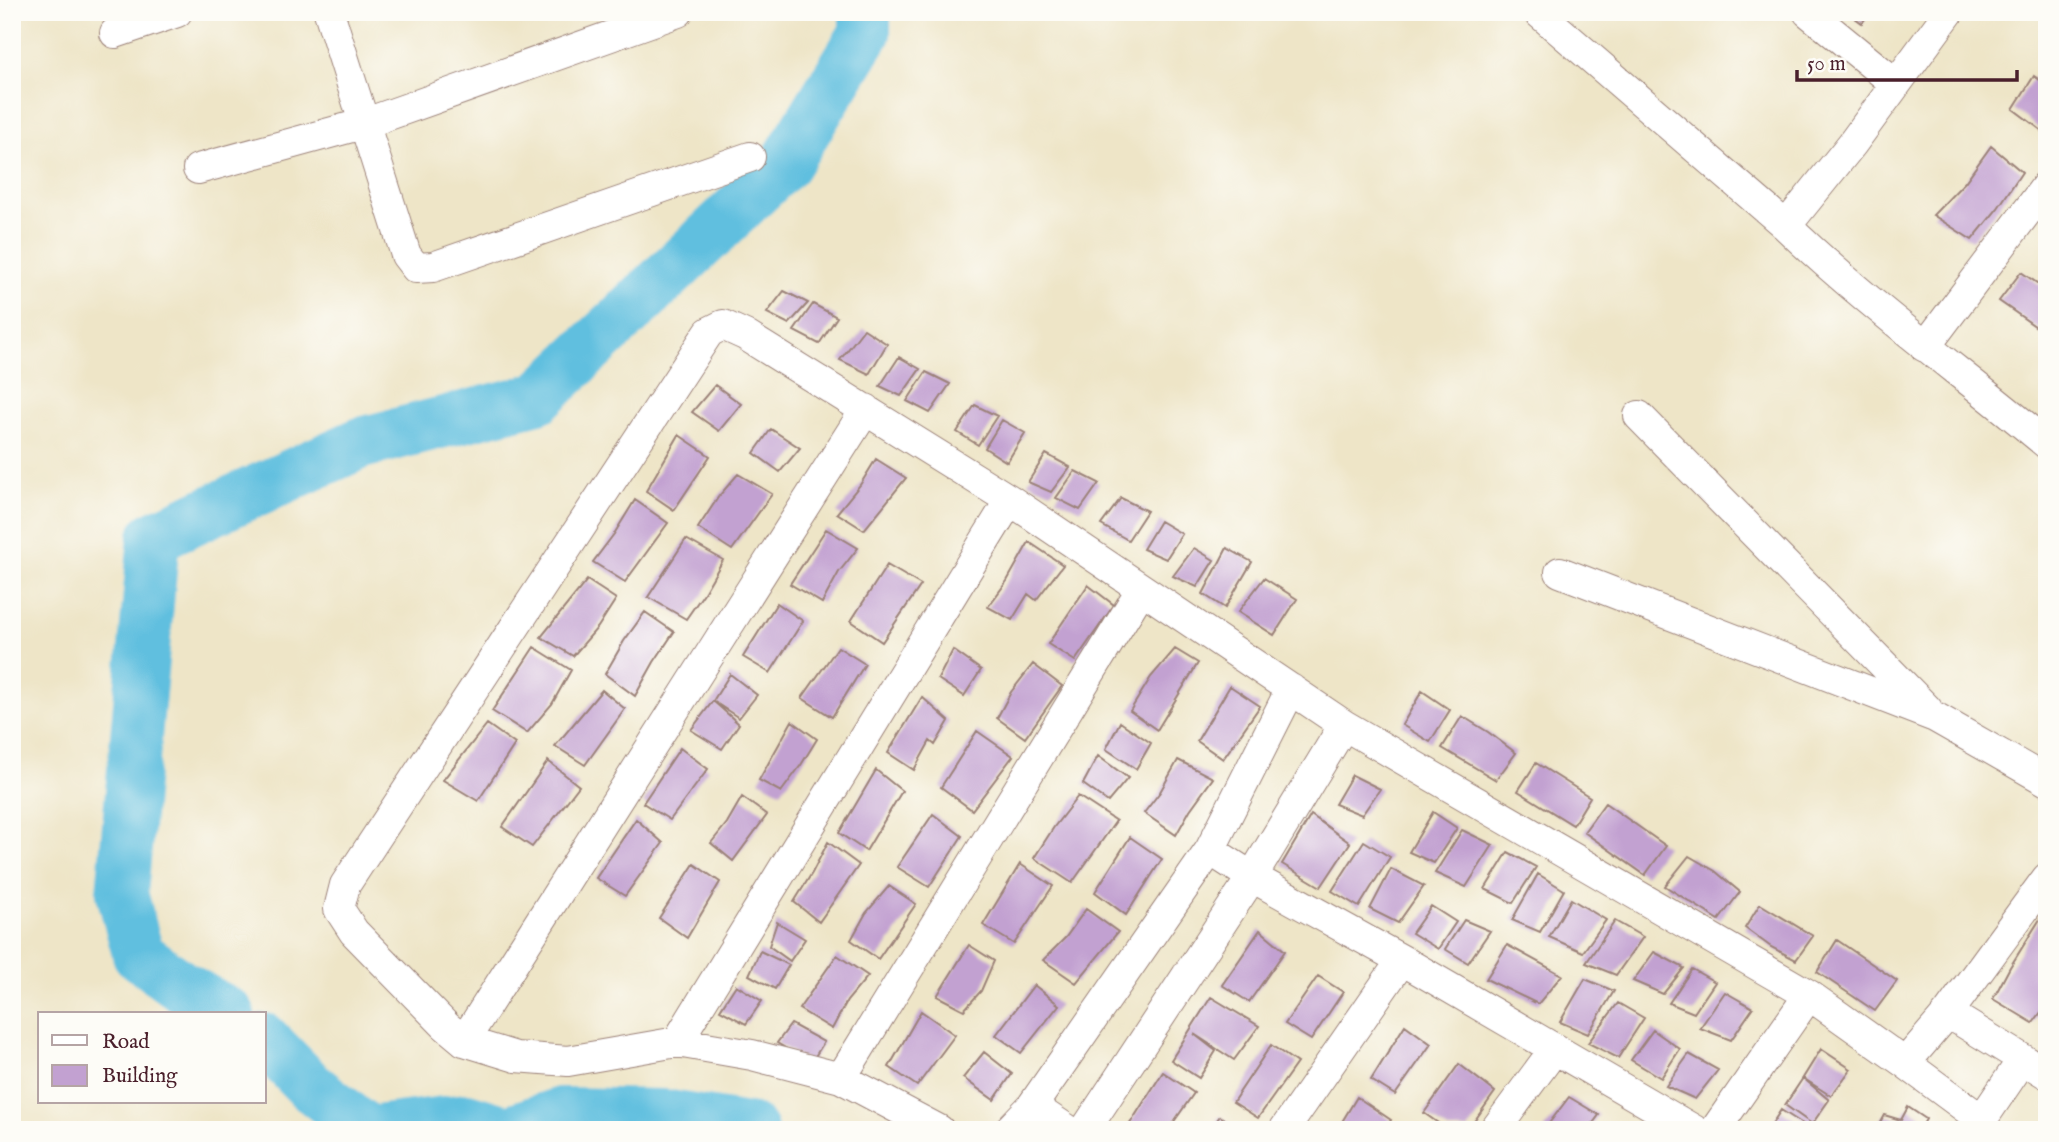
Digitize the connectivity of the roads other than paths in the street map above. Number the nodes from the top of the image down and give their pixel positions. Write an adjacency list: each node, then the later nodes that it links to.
1 (177, 12): 7 (street)
2 (329, 12): 9 (street)
3 (678, 12): 9 (street)
4 (1538, 12): 13 (street)
5 (1808, 12): 8 (street)
6 (1949, 12): 8 (street)
7 (116, 33)
8 (1896, 84): 13 (street)
9 (366, 123): 10 (street); 11 (street)
10 (750, 157)
11 (198, 169)
12 (2047, 185): 14 (street)
13 (1786, 226): 14 (street)
14 (1925, 347): 17 (street)
15 (866, 409): 18 (street); 31 (street); 31 (street)
16 (1639, 416): 22 (street)
17 (2047, 444)
18 (1010, 500): 20 (street); 32 (street)
19 (1560, 572): 22 (street)
20 (1141, 590): 21 (street); 36 (street)
21 (1291, 689): 23 (street); 25 (street)
22 (1935, 717): 24 (street)
23 (1344, 724): 26 (street); 29 (street)
24 (2047, 781)
25 (1210, 850): 26 (street); 37 (street)
26 (1252, 877): 28 (street); 42 (street)
27 (2047, 878): 30 (street)
28 (1402, 960): 33 (street); 43 (street)
29 (1809, 995): 34 (street); 46 (street)
30 (1948, 1013): 34 (street); 35 (street)
31 (464, 1041): 32 (street)
32 (677, 1042): 36 (street)
33 (1554, 1050): 44 (street); 45 (street)
34 (1905, 1063): 38 (street)
35 (2035, 1067): 38 (street)
36 (841, 1078): 39 (street)
37 (1032, 1106): 40 (street); 41 (street)
38 (1978, 1125)
39 (939, 1130)
40 (1009, 1130)
41 (1068, 1130)
42 (1085, 1130)
43 (1284, 1130)
44 (1495, 1130)
45 (1694, 1130)
46 (1714, 1130)

